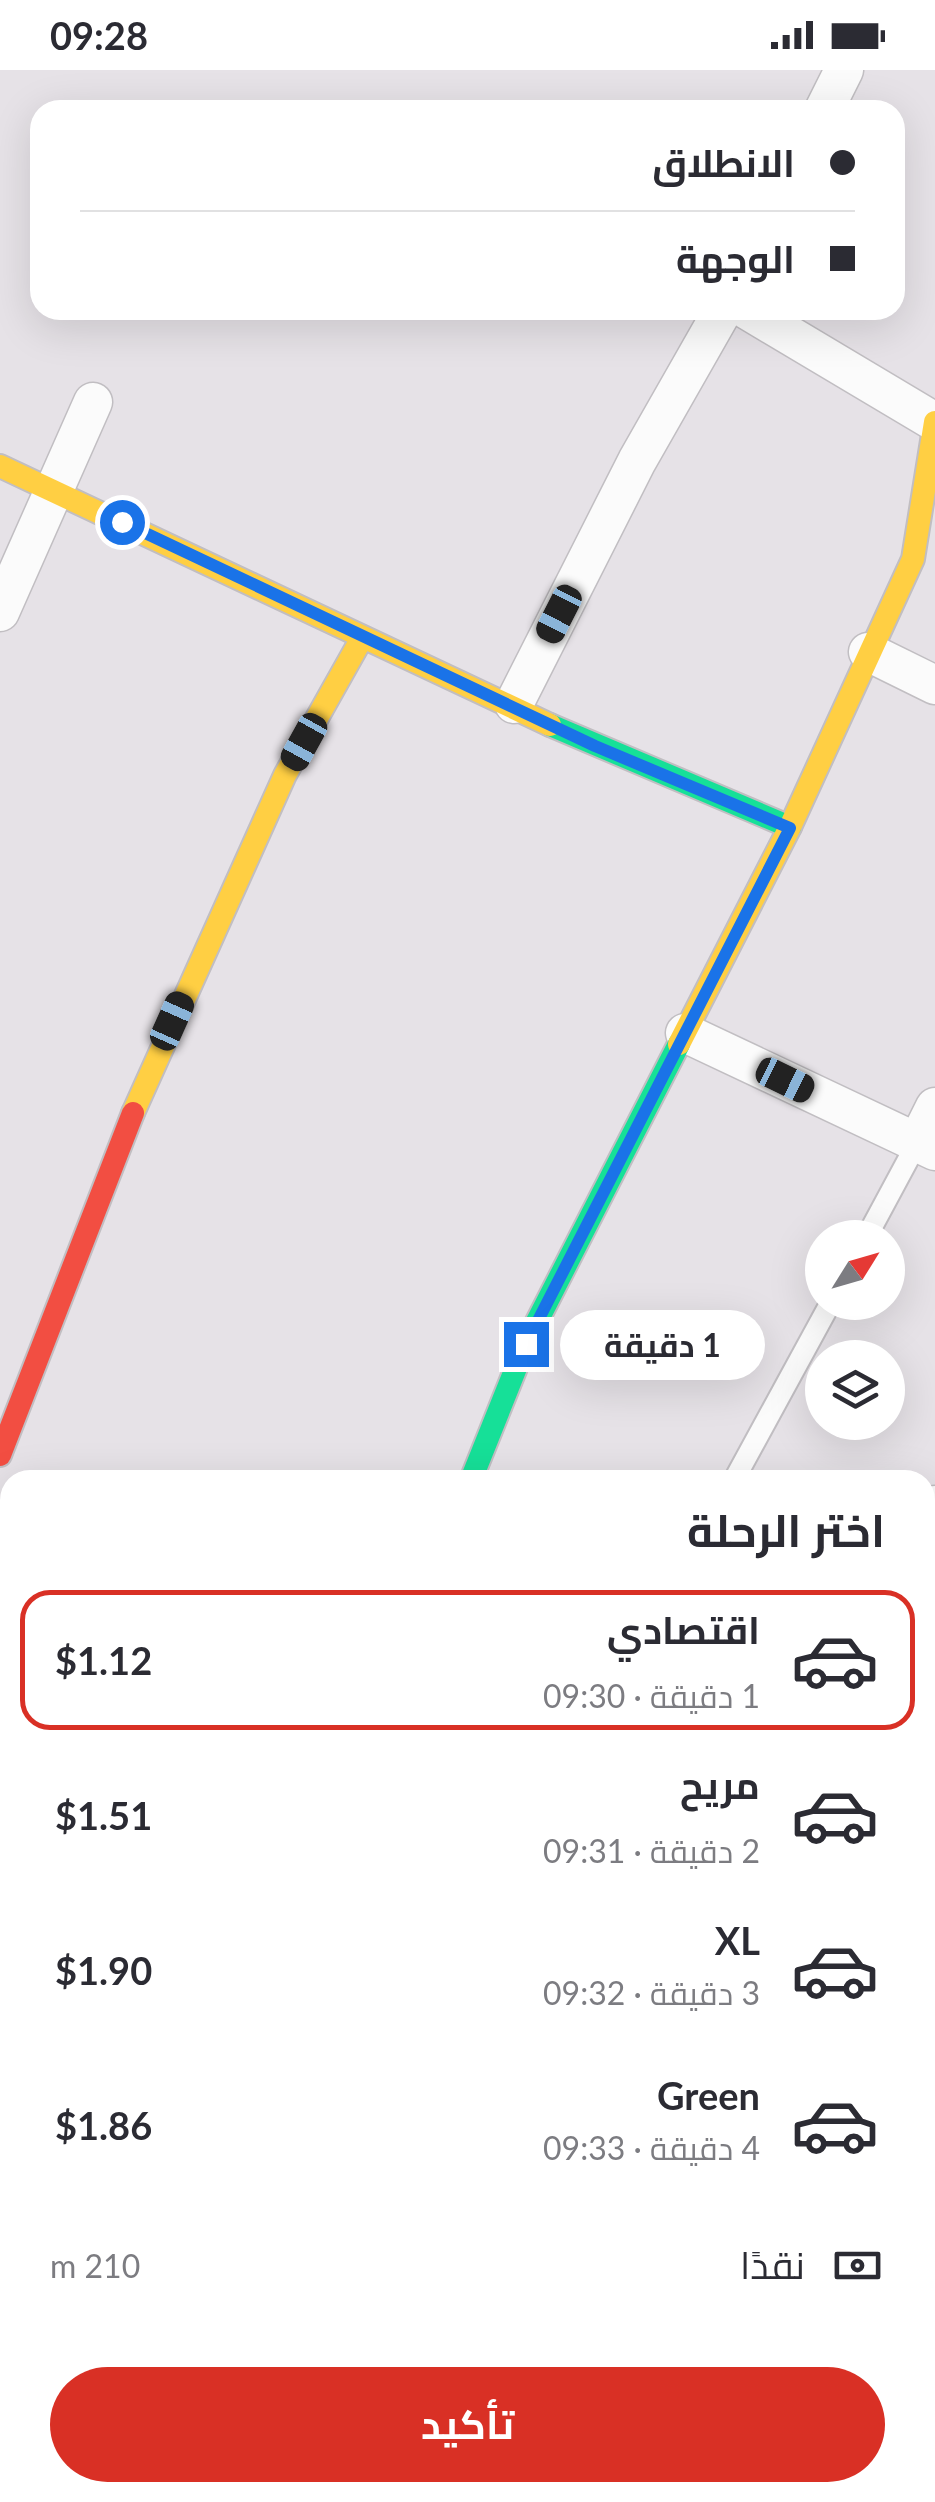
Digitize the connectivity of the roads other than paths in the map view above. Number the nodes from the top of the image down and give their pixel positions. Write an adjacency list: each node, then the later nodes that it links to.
1 (844, 70): 2 (street)
2 (829, 100)
3 (717, 320): 13 (street)
4 (764, 320): 6 (street)
5 (93, 402): 8 (street)
6 (935, 422): 11 (street)
7 (0, 466): 8 (street)
8 (53, 488): 9 (street); 10 (street)
9 (0, 612)
10 (362, 638): 13 (street); 20 (street)
11 (868, 652): 12 (street); 14 (street)
12 (935, 685)
13 (514, 704): 14 (street)
14 (790, 828): 15 (street)
15 (685, 1033): 17 (street); 21 (street)
16 (935, 1107): 17 (street)
17 (926, 1147): 18 (lane)
18 (878, 1220)
19 (820, 1320): 22 (lane)
20 (0, 1454)
21 (475, 1470)
22 (739, 1470)

